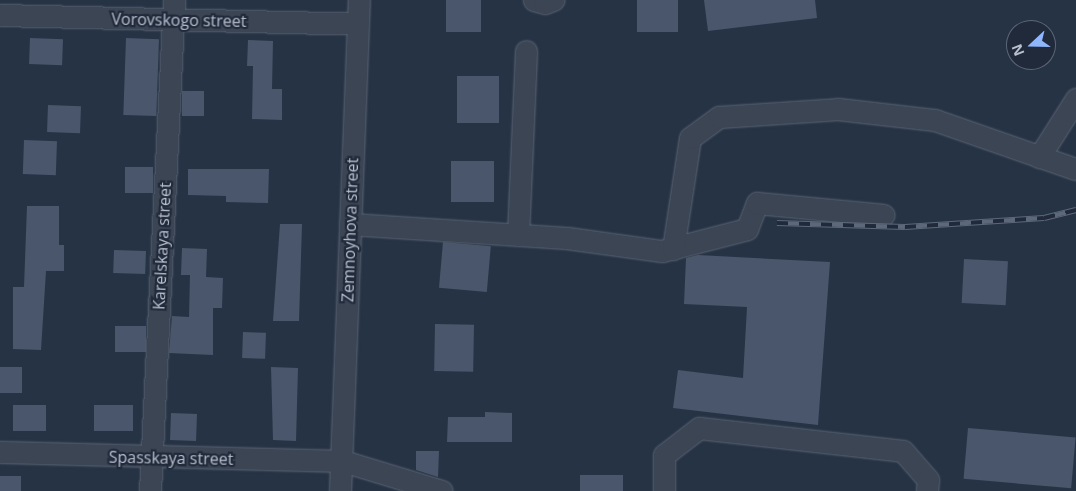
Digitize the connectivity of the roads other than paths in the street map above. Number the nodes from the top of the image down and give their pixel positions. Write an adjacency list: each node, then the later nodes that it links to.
1 (359, 0): 6 (street, Zemnoyhova street)
2 (534, 0): 3 (street)
3 (553, 0)
4 (173, 10): 5 (street, Vorovskogo street); 6 (street, Vorovskogo street); 16 (street, Karelskaya street)
5 (0, 15)
6 (358, 24): 12 (street, Zemnoyhova street)
7 (526, 51): 13 (street)
8 (1076, 99): 9 (street)
9 (1039, 156): 10 (street); 14 (street)
10 (1076, 169)
11 (883, 215): 14 (street)
12 (350, 224): 13 (street); 17 (street, Zemnoyhova street)
13 (518, 235): 14 (street)
14 (673, 249)
15 (0, 452): 16 (street, Spasskaya street)
16 (152, 458): 17 (street, Spasskaya street); 18 (street, Karelskaya street)
17 (343, 461): 19 (street, Zemnoyhova street); 20 (street, Spasskaya street)
18 (150, 491)
19 (340, 491)
20 (442, 491)
21 (664, 491): 22 (street)
22 (927, 491)

